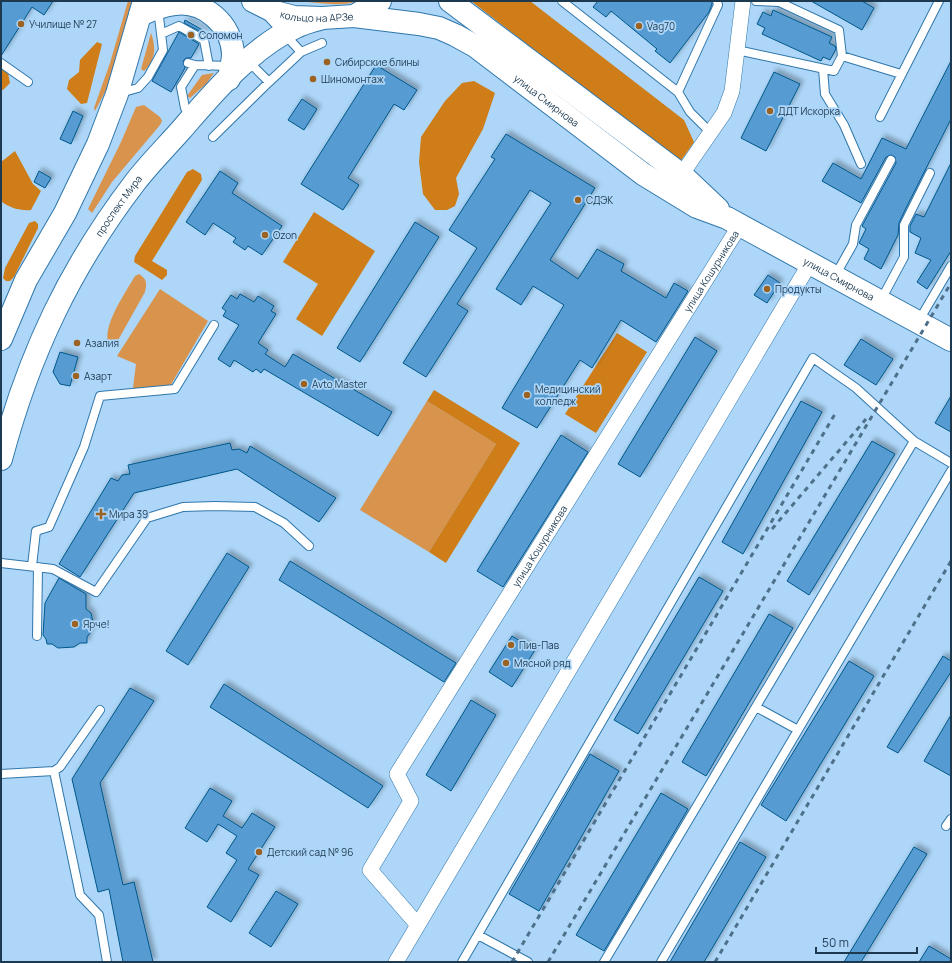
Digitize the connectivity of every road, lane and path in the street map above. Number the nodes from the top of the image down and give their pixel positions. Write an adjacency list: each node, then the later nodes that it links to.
1 (380, 1): 10 (main road, кольцо на АРЗе)
2 (450, 1): 34 (main road, улица Смирнова)
3 (562, 1): 25 (lane)
4 (717, 1): 25 (lane)
5 (743, 1): 15 (street)
6 (756, 1): 17 (lane)
7 (939, 1): 22 (lane)
8 (255, 2): 11 (main road, кольцо на АРЗе); 13 (lane)
9 (149, 6): 12 (lane); 21 (main road); 26 (main road)
10 (354, 16): 11 (main road, кольцо на АРЗе); 34 (main road, улица Смирнова)
11 (322, 18): 13 (main road, проспект Мира)
12 (161, 34): 19 (lane); 26 (lane)
13 (282, 34): 16 (lane); 21 (main road, проспект Мира)
14 (322, 43): 16 (lane)
15 (737, 50): 20 (lane); 29 (street)
16 (301, 52): 24 (lane)
17 (842, 56): 20 (lane); 22 (lane)
18 (1, 63): 23 (lane)
19 (209, 66): 21 (lane); 28 (lane)
20 (823, 69): 32 (lane)
21 (235, 70): 24 (lane); 28 (main road, проспект Мира)
22 (902, 74): 27 (lane)
23 (28, 82)
24 (269, 82): 30 (lane)
25 (678, 92): 29 (lane)
26 (117, 94): 41 (main road)
27 (880, 117)
28 (191, 119): 45 (main road, проспект Мира)
29 (711, 133): 34 (street)
30 (213, 137)
31 (891, 160): 38 (lane)
32 (861, 164)
33 (930, 173): 39 (lane)
34 (676, 183): 35 (main road, улица Смирнова)
35 (733, 222): 36 (main road, улица Смирнова); 57 (street, улица Кошурникова)
36 (810, 263): 38 (main road, улица Смирнова); 57 (street)
37 (951, 266): 40 (lane)
38 (835, 276): 39 (main road, улица Смирнова)
39 (880, 301): 40 (main road, улица Смирнова)
40 (918, 322): 43 (main road, улица Смирнова)
41 (3, 325)
42 (214, 325): 50 (lane)
43 (951, 340)
44 (914, 441): 46 (lane); 52 (lane); 58 (lane)
45 (1, 459)
46 (951, 464)
47 (951, 471): 54 (lane)
48 (309, 546): 50 (lane)
49 (1, 564): 50 (lane)
50 (35, 567): 51 (lane)
51 (37, 636)
52 (756, 707): 54 (lane); 63 (lane)
53 (100, 710): 55 (lane)
54 (798, 730): 64 (lane)
55 (54, 771): 56 (lane); 59 (lane)
56 (1, 774)
57 (417, 924): 60 (street)
58 (478, 935): 61 (lane); 62 (lane)
59 (107, 962)
60 (396, 962)
61 (462, 962)
62 (528, 962)
63 (604, 962)
64 (661, 962)

